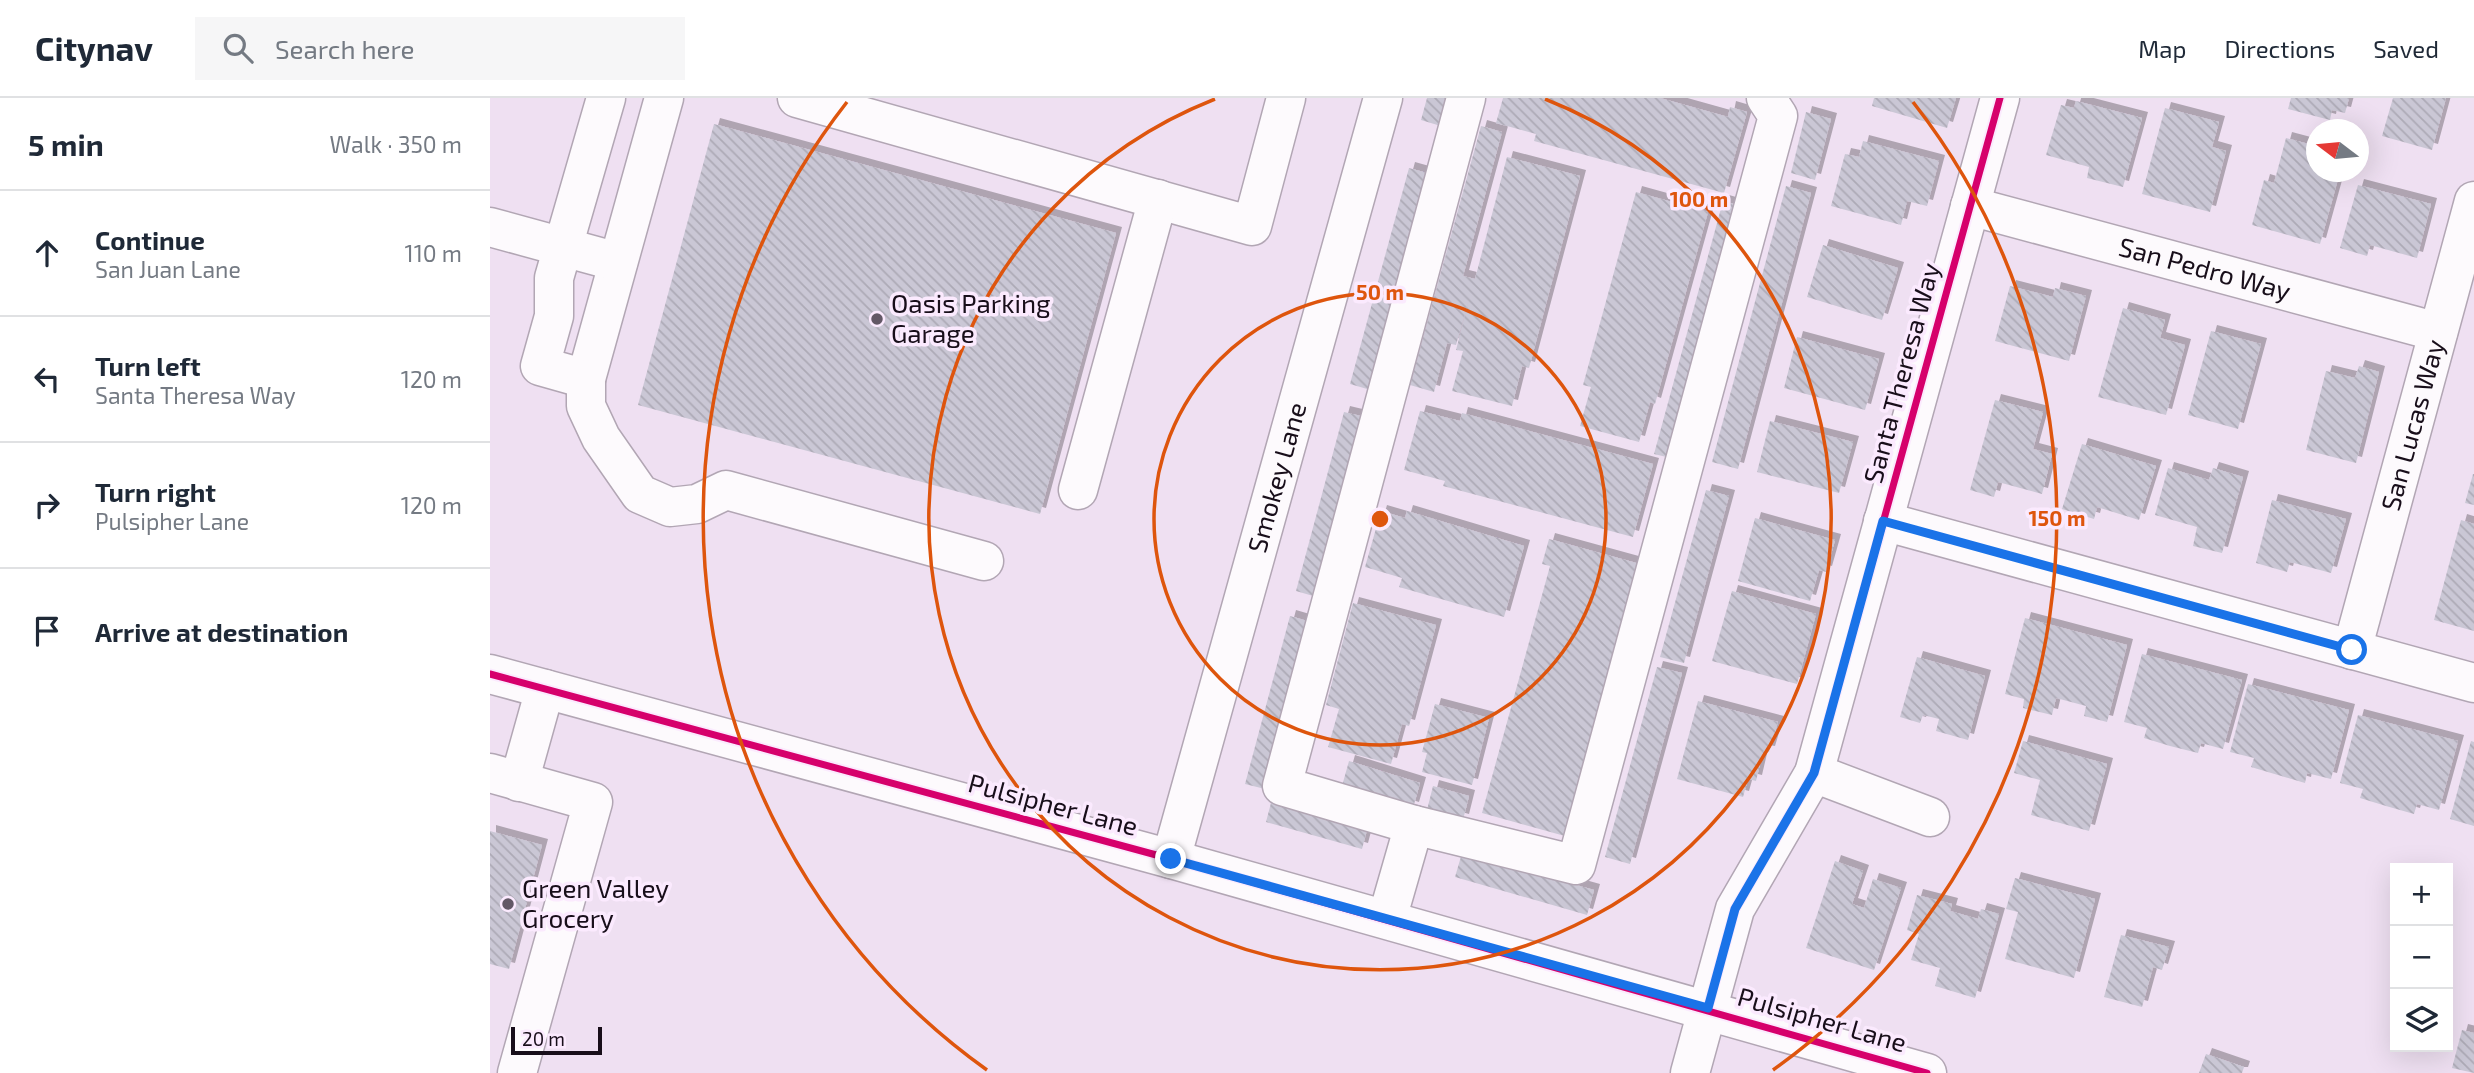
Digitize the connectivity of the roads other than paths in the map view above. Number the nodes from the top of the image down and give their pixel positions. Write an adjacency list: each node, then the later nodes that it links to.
1 (606, 98): 13 (street)
2 (664, 98): 14 (street)
3 (797, 98): 9 (street)
4 (1286, 98): 9 (street)
5 (1383, 98): 28 (street, Smokey Lane)
6 (1466, 98): 27 (street)
7 (1766, 98): 27 (street)
8 (2000, 98): 11 (street, Santa Theresa Way)
9 (1158, 199): 17 (street)
10 (2474, 201): 15 (street, San Lucas Way)
11 (1970, 206): 15 (street, San Pedro Way); 18 (street, Santa Theresa Way)
12 (490, 227): 13 (street)
13 (562, 247): 14 (street); 16 (street)
14 (618, 262): 16 (street)
15 (2438, 332): 20 (street, San Lucas Way)
16 (586, 379): 19 (street)
17 (1078, 490)
18 (1883, 521): 20 (street); 24 (street, Santa Theresa Way)
19 (984, 561)
20 (2352, 650): 22 (street)
21 (490, 674): 23 (street, Pulsipher Lane)
22 (2474, 683)
23 (545, 689): 25 (street); 28 (street, Pulsipher Lane)
24 (1814, 773): 26 (street); 30 (street, Santa Theresa Way)
25 (505, 777): 31 (street)
26 (1930, 817)
27 (1414, 825): 29 (street)
28 (1171, 859): 29 (street, Pulsipher Lane)
29 (1387, 919): 30 (street, Pulsipher Lane)
30 (1708, 1008): 32 (street, Santa Theresa Way); 33 (street, Pulsipher Lane)
31 (517, 1073)
32 (1690, 1073)
33 (1927, 1073)

